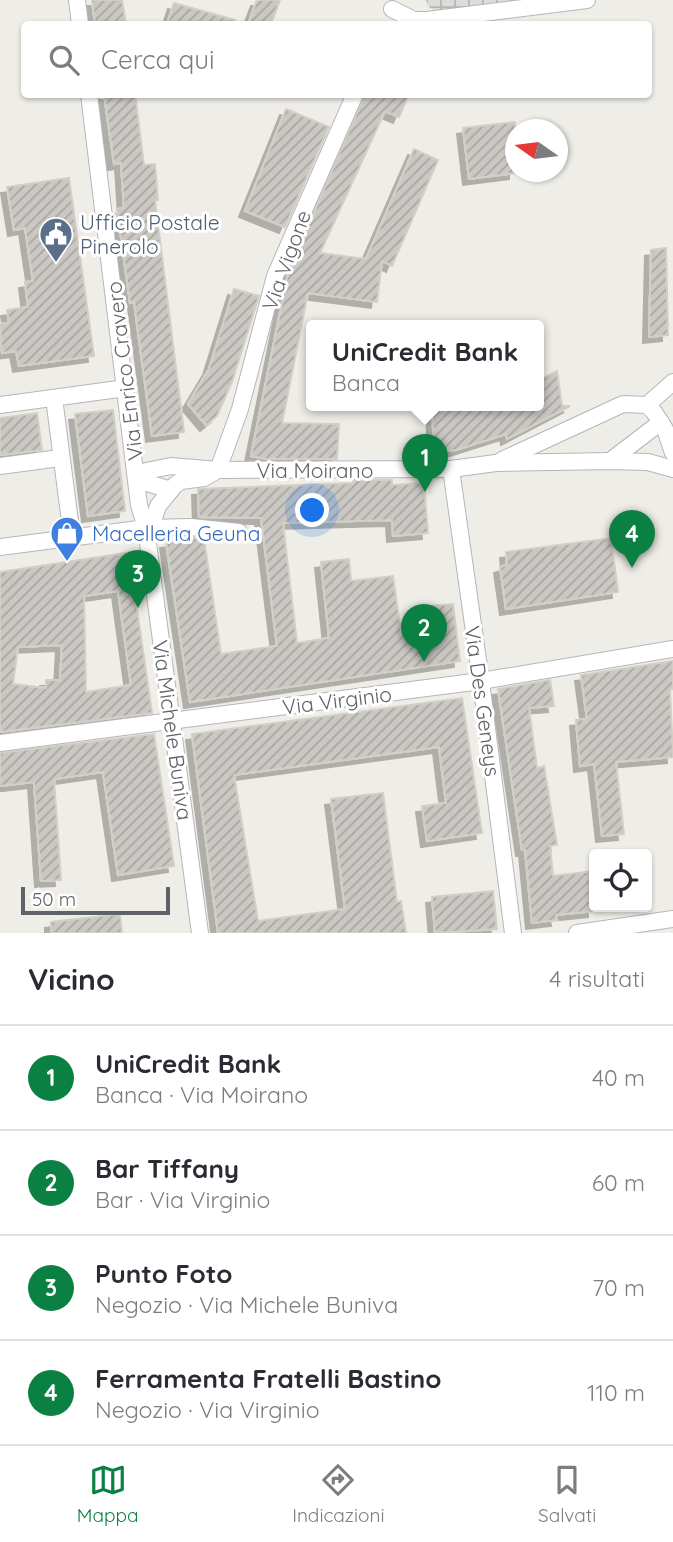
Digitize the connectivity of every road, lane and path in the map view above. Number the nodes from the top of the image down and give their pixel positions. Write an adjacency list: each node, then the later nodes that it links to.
1 (76, 0): 4 (street)
2 (587, 0): 3 (street)
3 (394, 5): 5 (street)
4 (80, 21)
5 (386, 21)
6 (90, 98): 9 (street, Via Enrico Cravero)
7 (353, 98): 21 (street, Via Vigone)
8 (671, 382): 12 (street)
9 (126, 388): 10 (street); 22 (street, Via Enrico Cravero)
10 (54, 398): 11 (street); 15 (street)
11 (0, 405)
12 (647, 405): 13 (street); 17 (street, Via Moirano)
13 (661, 422): 14 (street); 16 (street)
14 (673, 453)
15 (60, 458): 18 (street); 26 (street)
16 (610, 461): 17 (street, Via Moirano); 20 (street, Via Moirano)
17 (496, 463): 19 (street, Via Moirano)
18 (0, 466)
19 (451, 469): 21 (street, Via Moirano); 29 (street, Via Des Geneys)
20 (673, 469)
21 (218, 470): 22 (street, Via Moirano); 23 (street, Via Moirano)
22 (137, 480): 23 (street); 24 (street, Via Michele Buniva)
23 (171, 490): 24 (street)
24 (146, 528): 25 (street); 26 (street); 30 (street, Via Michele Buniva)
25 (239, 532)
26 (72, 537): 27 (street)
27 (0, 547)
28 (673, 649): 29 (street, Via Virginio)
29 (481, 681): 30 (street, Via Virginio); 34 (street, Via Des Geneys)
30 (173, 721): 31 (street, Via Virginio); 33 (street, Via Michele Buniva)
31 (0, 743)
32 (673, 919): 35 (street)
33 (200, 933)
34 (513, 933)
35 (577, 933)

